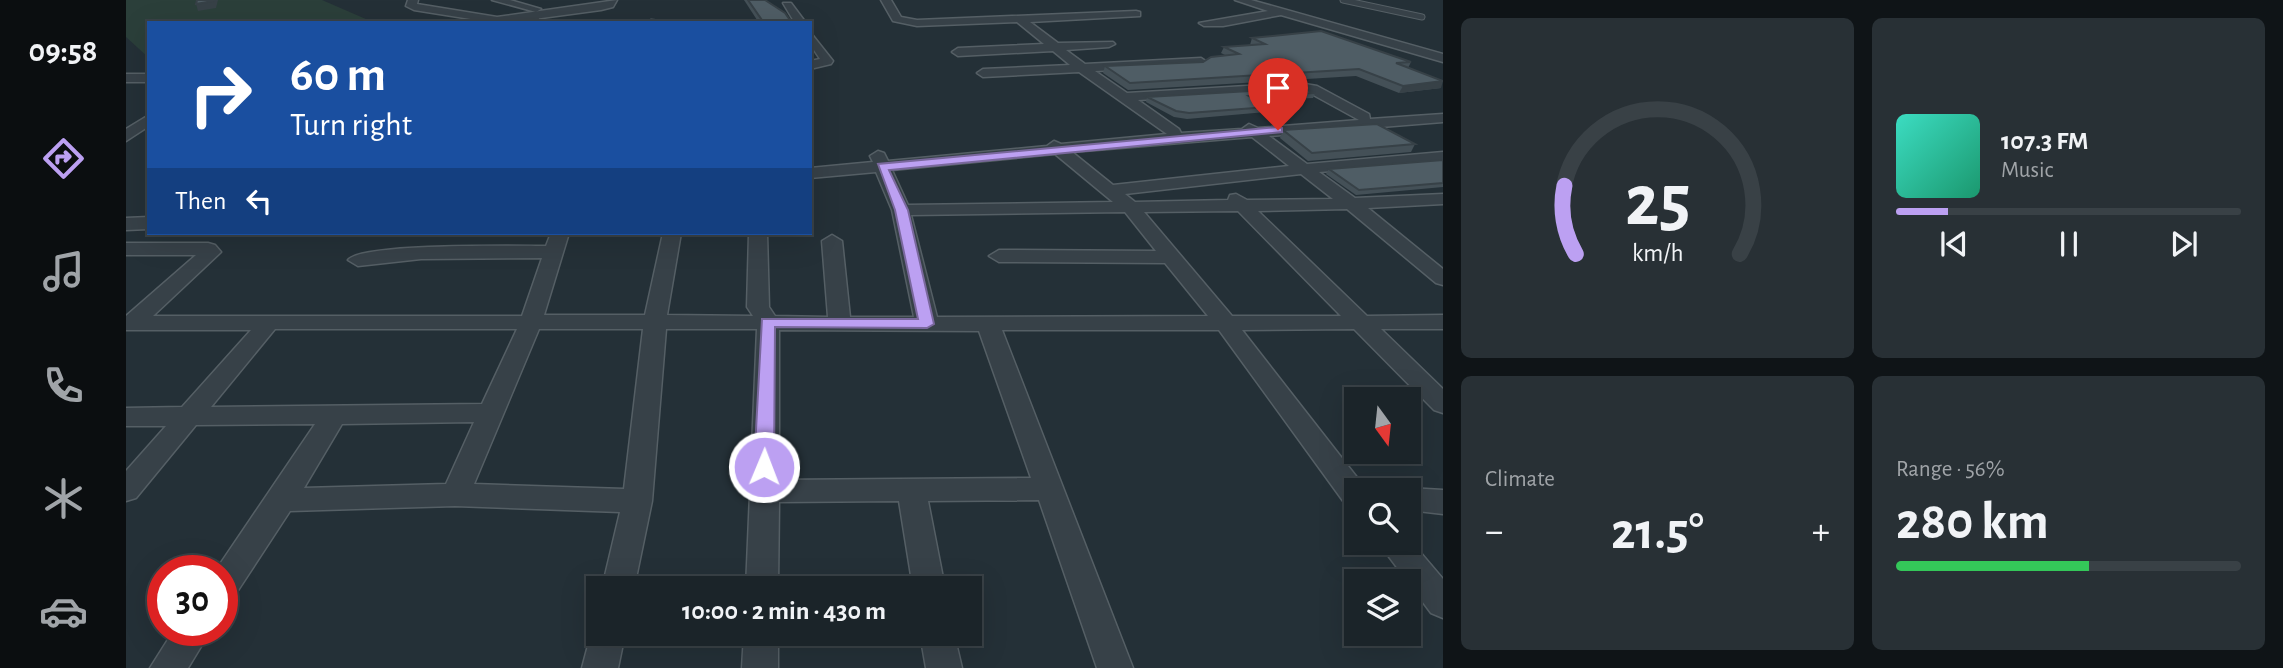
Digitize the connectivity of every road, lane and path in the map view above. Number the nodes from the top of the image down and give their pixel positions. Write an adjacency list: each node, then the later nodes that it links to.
1 (497, 0): 10 (street)
2 (612, 0): 8 (street)
3 (886, 0): 14 (street)
4 (1240, 0): 7 (street)
5 (1343, 0): 12 (lane)
6 (788, 5): 17 (street)
7 (1279, 6): 18 (street); 23 (street)
8 (587, 8): 10 (street); 13 (street)
9 (419, 9): 15 (street)
10 (545, 12): 15 (street)
11 (1136, 14): 14 (street)
12 (1422, 17)
13 (608, 18)
14 (1020, 19): 21 (street)
15 (494, 20): 16 (street)
16 (489, 21)
17 (800, 21)
18 (1204, 23)
19 (812, 38): 25 (street)
20 (1109, 44): 21 (street)
21 (1055, 47): 22 (street); 26 (street)
22 (958, 52)
23 (1443, 58)
24 (1201, 62): 26 (street)
25 (812, 65)
26 (1082, 68): 27 (street); 30 (street)
27 (983, 73)
28 (126, 78): 29 (street)
29 (147, 78)
30 (1127, 97): 32 (street); 37 (street)
31 (1443, 111): 32 (street)
32 (1364, 117): 36 (street)
33 (1443, 118): 36 (street)
34 (147, 120): 39 (street)
35 (1203, 129): 36 (street); 37 (street); 38 (street)
36 (1250, 129): 38 (street); 41 (street)
37 (1174, 132): 40 (street)
38 (1219, 135): 40 (street); 41 (street)
39 (126, 136)
40 (1054, 146): 44 (street); 48 (street)
41 (1278, 151): 45 (street)
42 (1443, 157): 45 (street)
43 (812, 162): 44 (street)
44 (880, 162): 46 (street); 53 (street)
45 (1304, 171): 47 (street); 51 (street)
46 (812, 173)
47 (1213, 180): 48 (street); 50 (street)
48 (1110, 190): 52 (street)
49 (1443, 199): 51 (street)
50 (1242, 204): 51 (street); 52 (street); 67 (street)
51 (1351, 204): 66 (street)
52 (1128, 205): 53 (street); 64 (street)
53 (901, 210): 77 (street)
54 (147, 212): 55 (street)
55 (126, 213)
56 (147, 223): 57 (street)
57 (126, 225)
58 (672, 235): 69 (street)
59 (758, 235): 70 (street)
60 (832, 241): 73 (street)
61 (556, 243): 65 (street); 76 (street)
62 (126, 249): 71 (street)
63 (999, 256): 64 (street)
64 (1170, 257): 68 (street)
65 (358, 260)
66 (1443, 279)
67 (1356, 320): 68 (street); 75 (street); 78 (street)
68 (1224, 321): 74 (street); 83 (street)
69 (655, 322): 70 (street); 76 (street); 91 (street)
70 (768, 322): 73 (street); 87 (street)
71 (130, 323): 72 (street)
72 (269, 323): 76 (street); 82 (street)
73 (841, 323): 77 (street)
74 (988, 323): 77 (street); 84 (street)
75 (1443, 323)
76 (530, 324): 79 (street)
77 (927, 324)
78 (1443, 404)
79 (491, 413): 80 (street); 88 (street)
80 (334, 415): 82 (street); 89 (street)
81 (126, 417): 82 (street)
82 (190, 417): 85 (street)
83 (1344, 479)
84 (1051, 489): 86 (street); 107 (street)
85 (126, 490)
86 (912, 490): 87 (street); 97 (street)
87 (764, 491): 96 (street)
88 (455, 495): 89 (street); 91 (street)
89 (282, 500): 94 (street)
90 (1421, 500): 92 (street)
91 (637, 501): 95 (street)
92 (1443, 502)
93 (1404, 555): 98 (street)
94 (238, 565)
95 (621, 576)
96 (762, 576)
97 (927, 576)
98 (1443, 603)
99 (183, 646): 103 (street)
100 (605, 646): 104 (street)
101 (761, 646): 105 (street)
102 (939, 646): 106 (street)
103 (168, 668)
104 (600, 668)
105 (760, 668)
106 (944, 668)
107 (1115, 668)

